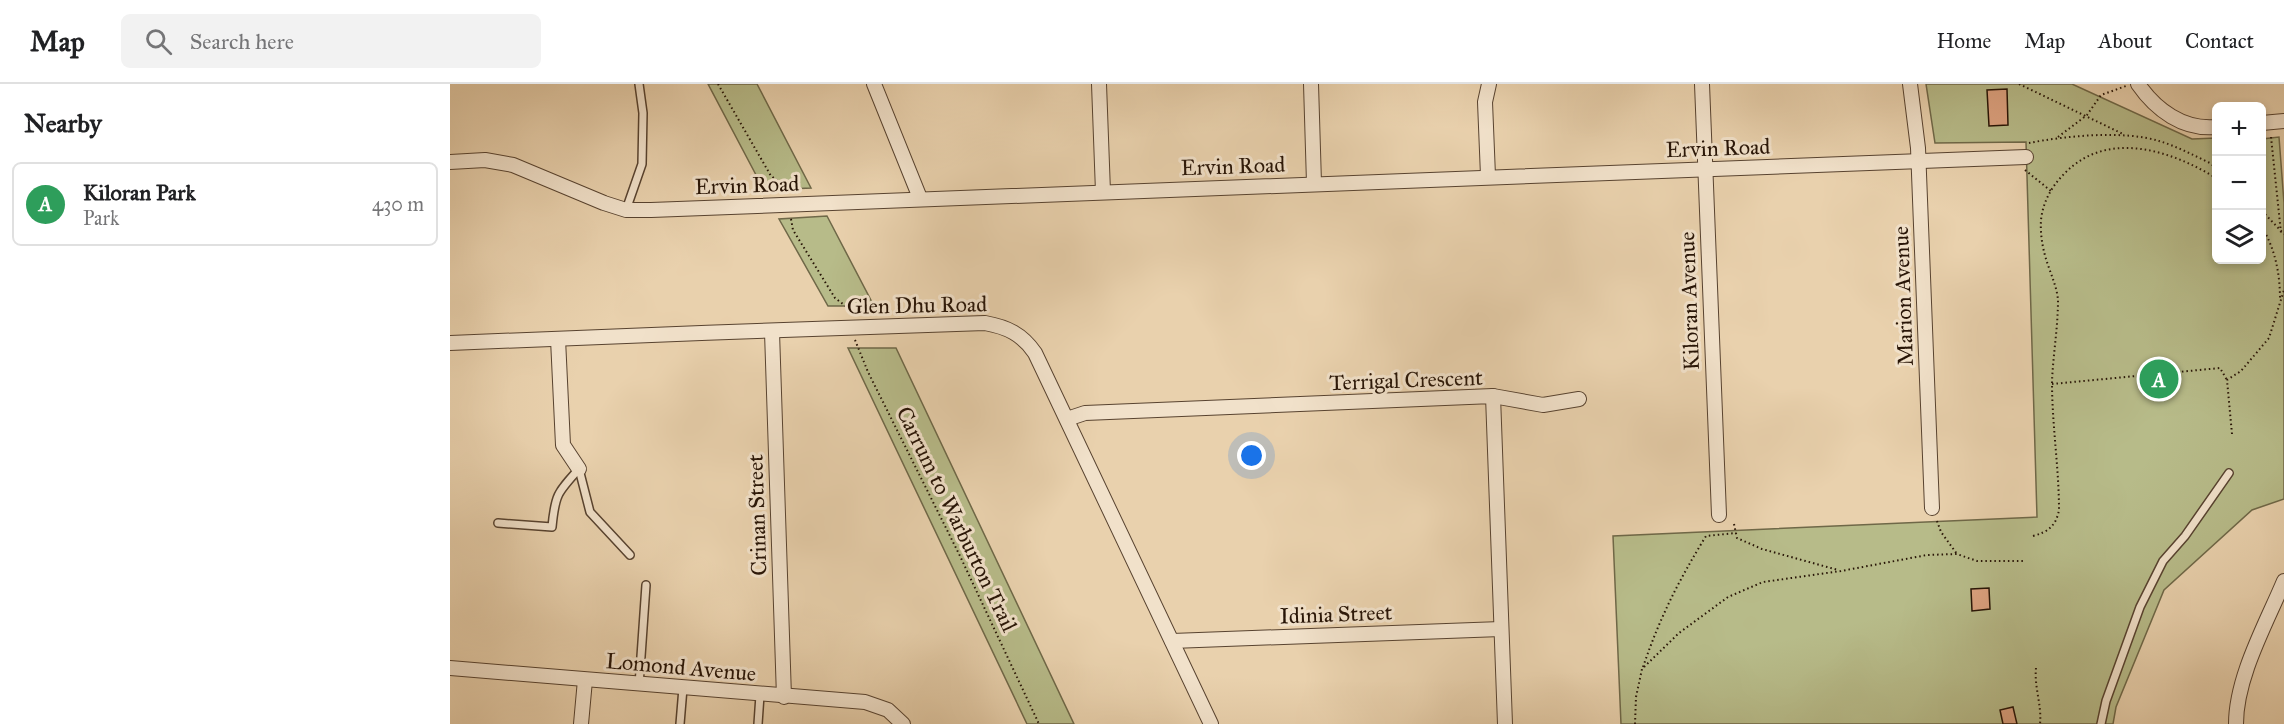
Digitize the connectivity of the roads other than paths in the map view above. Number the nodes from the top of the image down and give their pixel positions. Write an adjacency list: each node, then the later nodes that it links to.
1 (639, 84): 20 (lane)
2 (874, 84): 19 (street)
3 (1099, 84): 18 (street)
4 (1311, 84): 17 (street)
5 (1489, 84): 16 (street)
6 (1702, 84): 15 (street, Kiloran Avenue)
7 (1910, 84): 12 (street, Marion Avenue)
8 (2138, 84): 11 (street)
9 (2284, 121): 10 (street)
10 (2266, 123)
11 (2212, 127)
12 (1918, 161): 14 (street, Ervin Road); 15 (street, Ervin Road); 29 (street, Marion Avenue)
13 (450, 162): 20 (street, Ervin Road)
14 (2026, 163)
15 (1705, 169): 16 (street, Ervin Road); 30 (street, Kiloran Avenue)
16 (1488, 176): 17 (street, Ervin Road)
17 (1314, 183): 18 (street, Ervin Road)
18 (1103, 192): 19 (street, Ervin Road)
19 (920, 198): 20 (street, Ervin Road)
20 (626, 210)
21 (772, 332): 22 (street, Glen Dhu Road); 26 (street, Glen Dhu Road); 42 (street, Crinan Street)
22 (558, 339): 23 (street, Glen Dhu Road); 27 (street)
23 (450, 343)
24 (1493, 396): 25 (street); 26 (street, Terrigal Crescent); 35 (street, Terrigal Crescent)
25 (1579, 399)
26 (1067, 419): 36 (street, Glen Dhu Road)
27 (579, 469): 31 (lane); 32 (lane)
28 (2229, 473): 49 (lane)
29 (1932, 508)
30 (1719, 515)
31 (498, 522)
32 (630, 555)
33 (2284, 581): 50 (street)
34 (646, 585): 39 (lane)
35 (1501, 629): 36 (street, Idinia Street); 48 (street, Terrigal Crescent)
36 (1172, 641): 47 (street, Glen Dhu Road)
37 (450, 668): 38 (street, Lomond Avenue)
38 (585, 681): 39 (street, Lomond Avenue); 43 (street)
39 (639, 685): 40 (street, Lomond Avenue)
40 (682, 688): 41 (street, Lomond Avenue); 44 (lane)
41 (760, 695): 42 (street, Lomond Avenue); 45 (lane)
42 (784, 697): 46 (street, Lomond Avenue)
43 (581, 724)
44 (680, 724)
45 (758, 724)
46 (903, 724)
47 (1211, 724)
48 (1505, 724)
49 (2101, 724)
50 (2236, 724)

